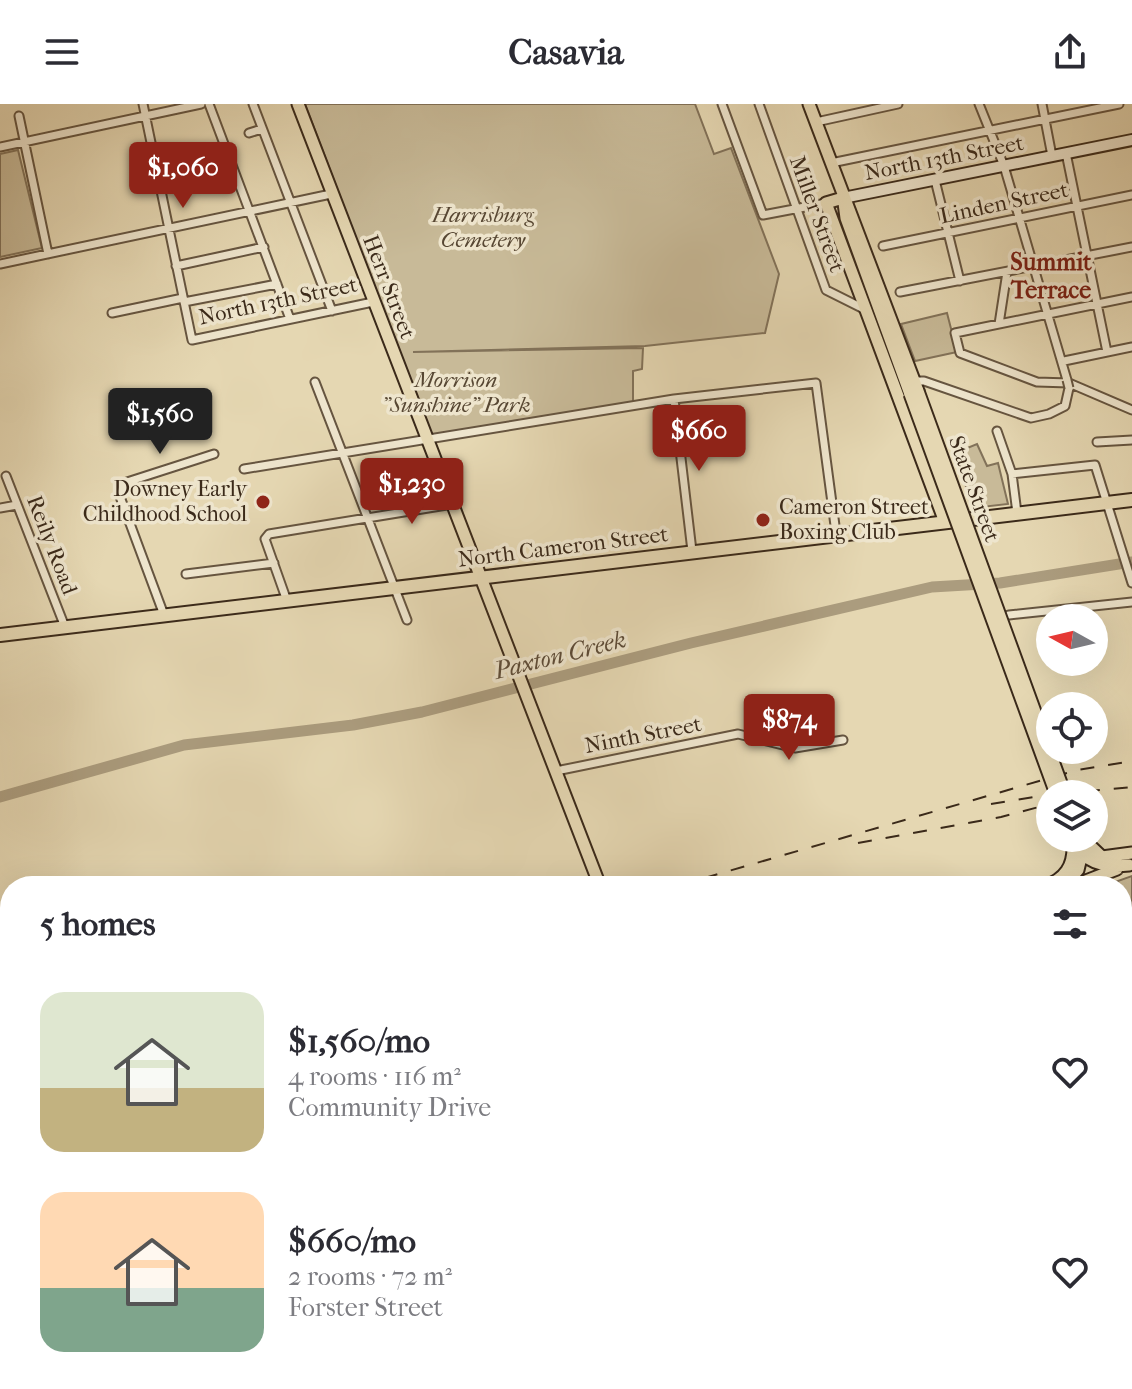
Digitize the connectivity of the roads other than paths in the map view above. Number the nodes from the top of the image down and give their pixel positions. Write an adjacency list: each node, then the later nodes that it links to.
1 (143, 104): 16 (street)
2 (201, 104): 16 (street)
3 (209, 104): 37 (street)
4 (253, 104): 19 (street)
5 (298, 104): 30 (main road, Herr Street)
6 (722, 104): 36 (street, North 13th Street)
7 (759, 104): 36 (street, Miller Street)
8 (809, 104): 18 (main road, State Street)
9 (851, 104): 14 (street)
10 (898, 104): 14 (street)
11 (979, 104): 20 (street)
12 (1042, 104): 17 (street)
13 (1119, 104): 17 (street)
14 (854, 113): 18 (street)
15 (19, 116): 23 (street)
16 (145, 116): 23 (street); 39 (street)
17 (1045, 119): 20 (street); 26 (street)
18 (816, 122): 27 (main road, State Street)
19 (262, 129): 21 (street); 33 (street)
20 (989, 132): 27 (street); 28 (street)
21 (249, 133)
22 (1132, 140): 25 (main road, North 13th Street)
23 (24, 142): 24 (street); 44 (street)
24 (0, 147)
25 (1066, 153): 26 (main road, North 13th Street); 35 (street)
26 (1052, 156): 28 (main road, North 13th Street)
27 (831, 163): 32 (main road, State Street)
28 (1004, 166): 29 (main road, North 13th Street); 38 (street)
29 (935, 180): 32 (main road, North 13th Street); 40 (street)
30 (331, 194): 33 (street); 55 (main road, Herr Street)
31 (1132, 195): 35 (street, Linden Street)
32 (843, 198): 34 (main road, North 13th Street); 68 (main road, State Street)
33 (290, 203): 37 (street); 58 (street)
34 (826, 203): 36 (street, North 13th Street); 57 (main road, State Street)
35 (1077, 206): 38 (street, Linden Street); 45 (street)
36 (797, 209): 57 (street, Miller Street)
37 (250, 211): 39 (street); 42 (street)
38 (1020, 218): 40 (street, Linden Street); 48 (street)
39 (169, 229): 44 (street); 47 (street)
40 (947, 233): 41 (street, Linden Street); 50 (street)
41 (883, 246)
42 (264, 247): 47 (street); 51 (street)
43 (1132, 247): 45 (street)
44 (48, 254): 46 (street)
45 (1087, 256): 48 (street); 56 (street)
46 (0, 264)
47 (176, 266): 54 (street)
48 (1036, 266): 49 (street); 60 (street)
49 (1007, 272): 50 (street); 62 (street)
50 (960, 281): 52 (street)
51 (277, 284): 54 (street); 61 (street)
52 (900, 292)
53 (1132, 297): 56 (street)
54 (184, 300): 59 (street); 61 (street, North 13th Street)
55 (373, 302): 58 (street, North 13th Street); 72 (main road, Herr Street)
56 (1097, 304): 60 (street); 64 (street)
57 (866, 310): 87 (main road, State Street)
58 (332, 311): 61 (street, North 13th Street)
59 (112, 313)
60 (1050, 314): 62 (street); 65 (street)
61 (290, 319)
62 (999, 324): 67 (street)
63 (1132, 347): 64 (street)
64 (1107, 352): 65 (street)
65 (1064, 361): 67 (street)
66 (315, 382): 75 (street)
67 (1068, 384): 68 (street); 70 (street)
68 (912, 387): 104 (main road, State Street, bridge); 105 (main road, State Street, bridge)
69 (674, 399): 72 (street); 88 (street); 89 (street)
70 (1132, 410)
71 (997, 431): 78 (street)
72 (427, 439): 75 (street); 82 (main road, Herr Street)
73 (1132, 440): 74 (street)
74 (1097, 442)
75 (342, 453): 77 (street); 86 (street)
76 (214, 454): 97 (street)
77 (244, 469)
78 (1012, 474): 81 (street); 85 (street)
79 (6, 476): 83 (street, Reily Road)
80 (1132, 500): 81 (highway, North Cameron Street)
81 (1107, 503): 85 (highway, North Cameron Street); 93 (street)
82 (453, 504): 86 (street); 92 (main road, Herr Street)
83 (17, 505): 84 (street); 100 (street, Reily Road)
84 (0, 508)
85 (1017, 513): 87 (highway, North Cameron Street)
86 (367, 518): 90 (street); 94 (street)
87 (945, 522): 88 (highway, North Cameron Street)
88 (836, 533): 89 (highway, North Cameron Street)
89 (692, 551): 92 (highway, North Cameron Street)
90 (274, 563): 91 (street); 95 (street)
91 (186, 574)
92 (481, 579): 94 (highway, North Cameron Street); 103 (main road, Herr Street)
93 (1132, 583)
94 (394, 588): 95 (highway, North Cameron Street); 99 (street)
95 (287, 601): 97 (highway, North Cameron Street)
96 (1132, 602): 98 (street)
97 (164, 615): 100 (highway, North Cameron Street)
98 (1009, 615)
99 (407, 620)
100 (65, 627): 101 (highway, North Cameron Street)
101 (0, 635)
102 (843, 740): 103 (street, Ninth Street)
103 (556, 771): 111 (main road, Herr Street)
104 (1051, 780)
105 (1060, 780)
106 (1073, 852): 112 (main road)
107 (1082, 852): 109 (main road)
108 (1095, 852): 110 (main road)
109 (1083, 856): 110 (main road); 113 (main road)
110 (1131, 861): 114 (main road)
111 (596, 876)
112 (1063, 876)
113 (1073, 876)
114 (1096, 876)

